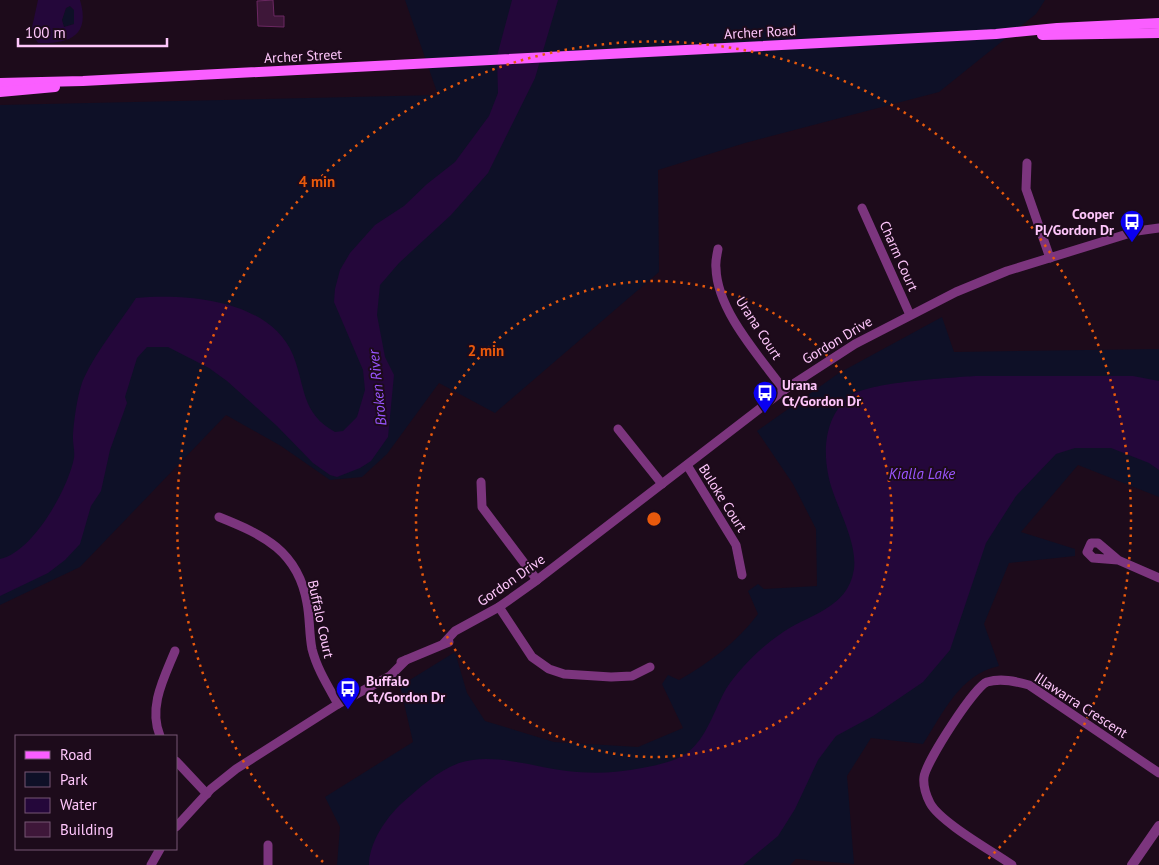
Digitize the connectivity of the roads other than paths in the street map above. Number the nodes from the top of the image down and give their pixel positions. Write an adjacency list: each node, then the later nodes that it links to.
1 (1159, 23): 3 (main road, Archer Road)
2 (1159, 33): 3 (main road, Archer Road)
3 (996, 34): 4 (main road, Archer Road)
4 (525, 58): 5 (main road, Archer Street)
5 (83, 81): 6 (main road, Archer Street); 7 (main road, Archer Street)
6 (0, 83)
7 (0, 92)
8 (1027, 163): 12 (street)
9 (862, 208): 13 (street, Charm Court)
10 (1159, 228): 12 (street, Gordon Drive)
11 (718, 249): 14 (street, Urana Court)
12 (1050, 258): 13 (street, Gordon Drive)
13 (910, 316): 14 (street, Gordon Drive)
14 (784, 390): 16 (street, Gordon Drive)
15 (618, 429): 18 (street)
16 (687, 465): 18 (street, Gordon Drive); 21 (street, Buloke Court)
17 (481, 482): 23 (street)
18 (662, 484): 23 (street, Gordon Drive)
19 (219, 517): 27 (street, Buffalo Court)
20 (1118, 560): 22 (street)
21 (742, 575)
22 (1159, 578)
23 (537, 580): 24 (street, Gordon Drive)
24 (499, 606): 26 (street); 27 (street, Gordon Drive)
25 (174, 651): 28 (street)
26 (650, 667)
27 (338, 704): 31 (street, Gordon Drive)
28 (160, 735)
29 (178, 763): 31 (street)
30 (1159, 773): 38 (street, Illawarra Crescent)
31 (207, 794): 32 (street, Gordon Drive)
32 (178, 825)
33 (1159, 826): 39 (street)
34 (268, 844): 37 (street)
35 (159, 850): 36 (street)
36 (151, 865)
37 (268, 865)
38 (1012, 865)
39 (1132, 865)

